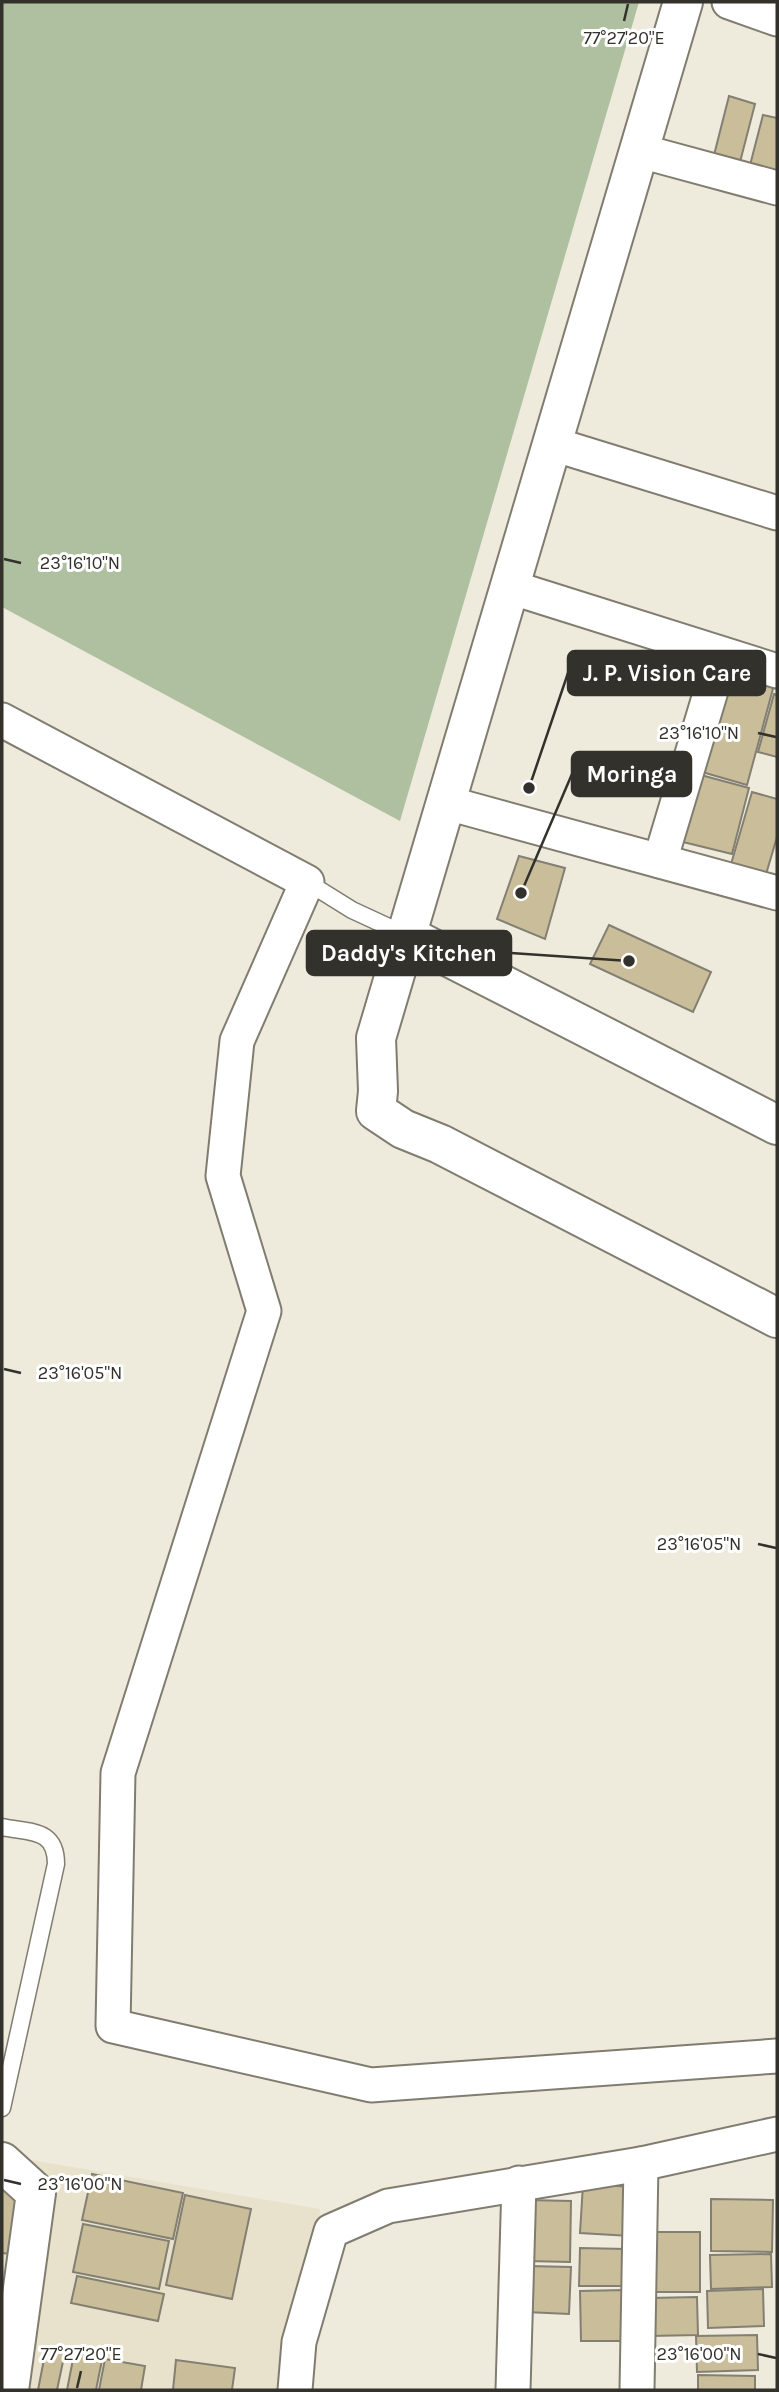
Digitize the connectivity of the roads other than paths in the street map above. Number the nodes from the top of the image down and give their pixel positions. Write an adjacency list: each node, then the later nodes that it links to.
1 (683, 2): 17 (street)
2 (701, 2): 5 (street)
3 (729, 2): 4 (street)
4 (777, 19)
5 (655, 155): 6 (street); 7 (street)
6 (777, 188)
7 (569, 449): 8 (street); 9 (street)
8 (777, 513)
9 (526, 592): 10 (street); 13 (street)
10 (722, 654): 11 (street); 14 (street)
11 (777, 671)
12 (2, 720): 15 (street)
13 (462, 807): 14 (street); 17 (street)
14 (660, 861): 16 (street)
15 (307, 882): 17 (lane); 21 (street)
16 (777, 893)
17 (414, 939): 18 (street); 19 (street)
18 (777, 1125)
19 (777, 1318)
20 (2, 1827): 22 (lane)
21 (777, 2056)
22 (2, 2108)
23 (777, 2134): 25 (street)
24 (2, 2162): 27 (street)
25 (641, 2164): 26 (street); 30 (street)
26 (519, 2183): 28 (street); 29 (street)
27 (9, 2390)
28 (295, 2390)
29 (513, 2390)
30 (637, 2390)

